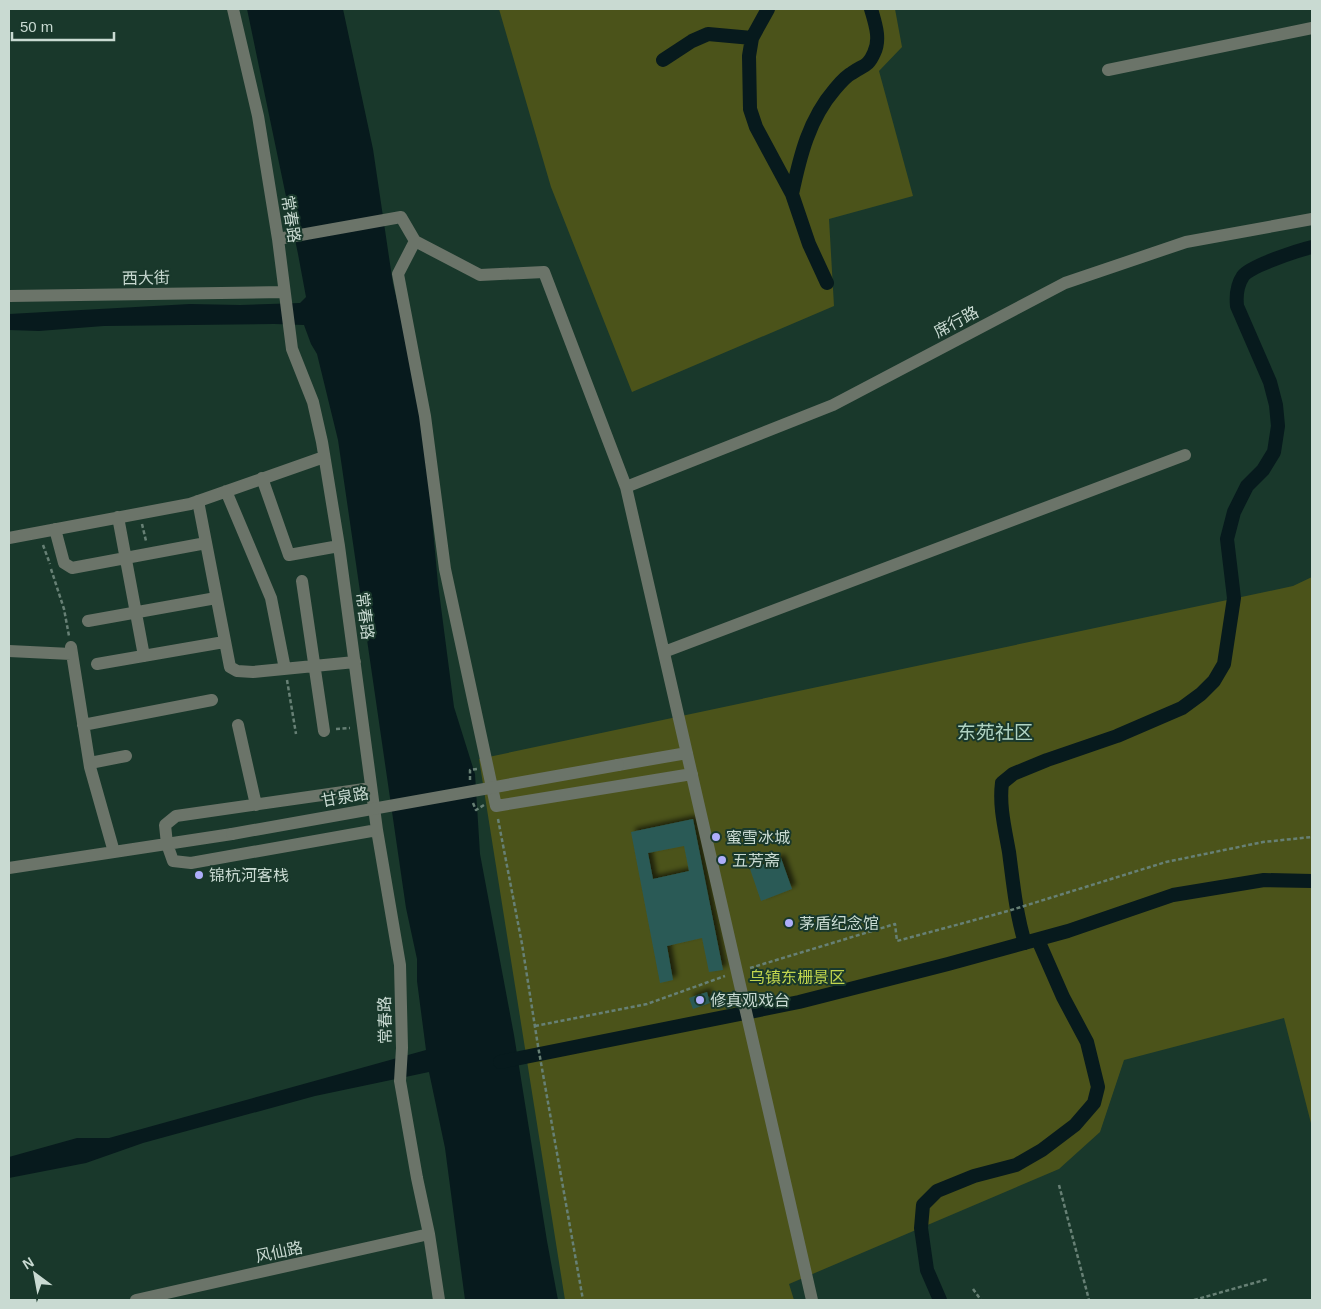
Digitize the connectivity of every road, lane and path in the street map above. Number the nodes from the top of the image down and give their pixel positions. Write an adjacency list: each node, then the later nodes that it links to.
1 (232, 9): 5 (street, 常春路)
2 (1312, 28): 3 (street)
3 (1108, 70)
4 (1312, 219): 12 (street, 席行路)
5 (278, 239): 6 (street); 7 (street, 常春路)
6 (415, 241): 12 (street); 49 (street)
7 (284, 295): 8 (street, 西大街); 10 (street, 常春路)
8 (9, 296)
9 (1185, 455): 31 (street)
10 (324, 457): 11 (street); 21 (street, 常春路)
11 (262, 478): 13 (street); 21 (street)
12 (626, 487): 31 (street)
13 (226, 491): 14 (street); 36 (street)
14 (198, 501): 15 (street); 20 (street)
15 (140, 513): 16 (street); 22 (path)
16 (118, 517): 17 (street); 23 (street)
17 (55, 529): 18 (street); 23 (street)
18 (38, 532): 19 (street); 29 (path)
19 (9, 538)
20 (206, 543): 22 (street); 25 (street)
21 (339, 546): 33 (street, 常春路)
22 (148, 554): 23 (street)
23 (126, 558): 26 (street)
24 (302, 581): 35 (street)
25 (216, 598): 26 (street); 28 (street)
26 (136, 613): 27 (street); 32 (street)
27 (88, 621)
28 (224, 642): 32 (street); 36 (street)
29 (71, 651): 30 (street); 38 (street)
30 (9, 652)
31 (664, 652): 43 (street)
32 (144, 656): 34 (street)
33 (355, 662): 35 (street); 40 (street, 常春路)
34 (97, 664)
35 (314, 666): 36 (street); 41 (street)
36 (285, 669): 42 (path)
37 (212, 700): 38 (street)
38 (83, 724): 45 (street)
39 (238, 725): 48 (street)
40 (363, 726): 41 (path); 47 (street, 常春路)
41 (324, 731)
42 (296, 734)
43 (687, 753): 46 (street); 52 (street, 甘泉路, bridge)
44 (126, 756): 45 (street)
45 (90, 763): 53 (street)
46 (692, 774): 49 (street); 55 (street)
47 (371, 788): 48 (street); 50 (street, 常春路)
48 (256, 805): 52 (street)
49 (496, 806): 56 (path)
50 (377, 830): 52 (street); 58 (street, 常春路)
51 (1312, 837): 55 (path)
52 (167, 844): 53 (street, 甘泉路)
53 (114, 852): 54 (street, 甘泉路)
54 (9, 868)
55 (737, 972): 56 (path); 64 (street)
56 (535, 1026): 63 (path)
57 (1059, 1185): 66 (path)
58 (429, 1234): 61 (street, 风仙路); 62 (street, 常春路)
59 (1268, 1279): 67 (path)
60 (972, 1289): 65 (path)
61 (136, 1300)
62 (439, 1300)
63 (583, 1300)
64 (812, 1300)
65 (981, 1300)
66 (1088, 1300)
67 (1194, 1300)

